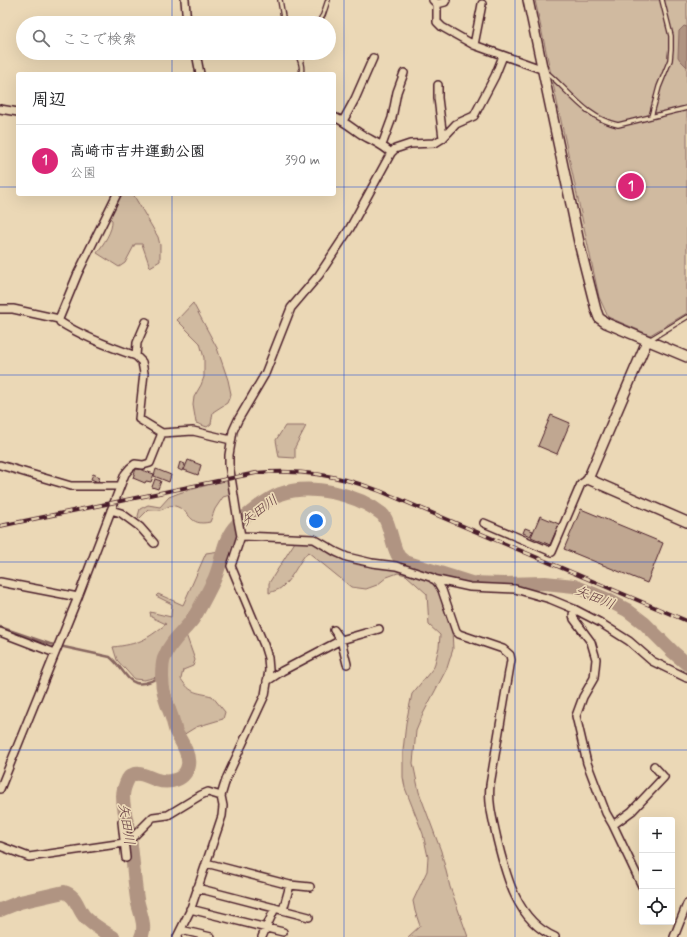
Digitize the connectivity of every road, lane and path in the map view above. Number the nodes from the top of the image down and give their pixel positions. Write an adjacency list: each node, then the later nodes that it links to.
1 (185, 0): 9 (street)
2 (280, 0): 10 (lane)
3 (328, 0): 11 (lane)
4 (446, 0): 7 (street)
5 (528, 0): 17 (street)
6 (662, 0): 26 (lane)
7 (435, 2): 12 (street)
8 (482, 4): 12 (street)
9 (186, 16)
10 (283, 16)
11 (322, 16)
12 (474, 45): 13 (street)
13 (504, 56): 17 (street); 28 (street)
14 (373, 58): 27 (street)
15 (197, 60): 18 (street)
16 (301, 61): 19 (lane)
17 (544, 70): 26 (lane); 36 (street)
18 (200, 72)
19 (302, 72)
20 (404, 73): 29 (street)
21 (438, 86): 28 (street)
22 (687, 108): 26 (lane)
23 (0, 109): 24 (street)
24 (16, 112)
25 (336, 117): 27 (street)
26 (651, 117)
27 (343, 121): 29 (street)
28 (443, 138): 30 (street)
29 (382, 145): 30 (street)
30 (391, 153): 40 (street)
31 (116, 196): 34 (street)
32 (0, 309): 34 (street)
33 (687, 317): 36 (lane)
34 (60, 319): 37 (street)
35 (146, 322): 37 (street)
36 (647, 341): 38 (street); 42 (street)
37 (136, 356): 39 (street)
38 (687, 357)
39 (162, 433): 40 (street); 43 (street)
40 (231, 440): 47 (street)
41 (0, 466): 43 (street)
42 (588, 479): 45 (street); 46 (street)
43 (120, 486): 44 (street)
44 (111, 510): 48 (street); 51 (street)
45 (687, 522)
46 (484, 523)
47 (241, 534): 49 (street); 60 (street)
48 (154, 543)
49 (433, 578): 52 (street); 87 (street)
50 (0, 582): 51 (street)
51 (78, 597): 57 (street)
52 (574, 609): 59 (street); 65 (street)
53 (380, 629): 56 (street)
54 (334, 630): 56 (street)
55 (0, 632): 57 (street)
56 (341, 640): 58 (street); 60 (street)
57 (55, 653): 62 (street)
58 (347, 664)
59 (687, 678)
60 (267, 681): 63 (street)
61 (654, 766): 65 (street)
62 (0, 789)
63 (221, 796): 66 (street); 69 (street)
64 (122, 822): 66 (street)
65 (613, 825): 70 (street)
66 (125, 843): 67 (street); 68 (street)
67 (0, 846)
68 (126, 858)
69 (206, 863): 71 (street); 72 (street)
70 (639, 880)
71 (290, 885): 73 (street); 77 (street)
72 (198, 888): 75 (street); 76 (street)
73 (310, 888)
74 (687, 904): 81 (street)
75 (275, 908): 77 (street); 80 (street)
76 (190, 909): 80 (street); 82 (street)
77 (283, 910): 78 (street)
78 (309, 917)
79 (675, 925): 81 (street)
80 (266, 928): 83 (street); 86 (street)
81 (678, 928): 88 (street)
82 (181, 930): 84 (street); 85 (street)
83 (283, 932)
84 (177, 937)
85 (211, 937)
86 (262, 937)
87 (556, 937)
88 (674, 937)

